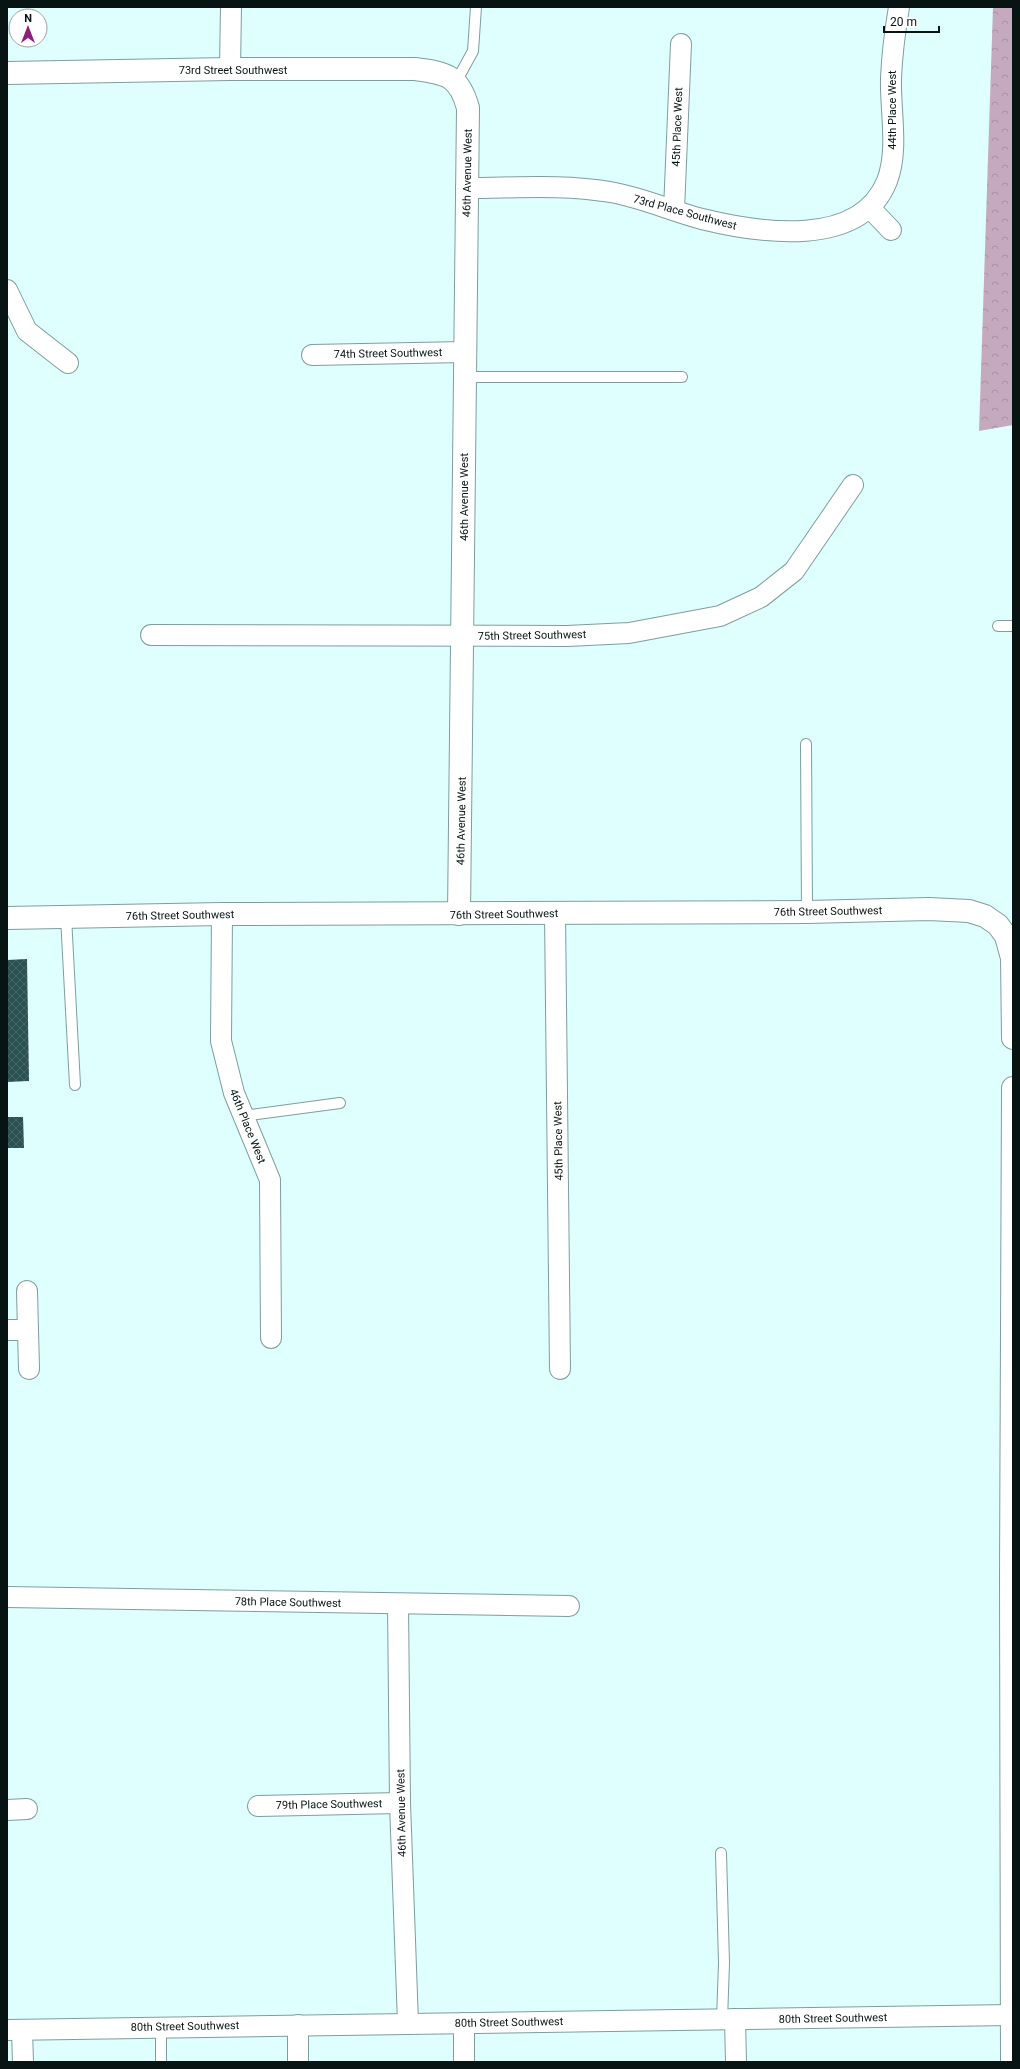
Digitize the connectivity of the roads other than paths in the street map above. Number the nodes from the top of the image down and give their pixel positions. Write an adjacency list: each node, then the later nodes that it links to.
1 (232, 7): 5 (street)
2 (476, 7): 7 (lane)
3 (899, 7): 9 (street, 44th Place West)
4 (681, 44): 10 (street, 45th Place West)
5 (230, 69): 6 (street, 73rd Street Southwest); 7 (street, 73rd Street Southwest)
6 (7, 73)
7 (456, 82): 8 (street, 46th Avenue West)
8 (466, 188): 10 (street, 73rd Place Southwest); 13 (street, 46th Avenue West)
9 (870, 208): 10 (street, 73rd Place Southwest); 11 (street)
10 (674, 210)
11 (890, 230)
12 (7, 290): 15 (street)
13 (464, 352): 14 (street, 74th Street Southwest); 17 (street, 46th Avenue West)
14 (312, 355)
15 (68, 363)
16 (682, 376): 17 (lane)
17 (464, 377): 22 (street, 46th Avenue West)
18 (853, 485): 22 (street, 75th Street Southwest)
19 (998, 626): 20 (lane)
20 (1013, 626)
21 (151, 635): 22 (street, 75th Street Southwest)
22 (464, 636): 27 (street, 46th Avenue West)
23 (806, 744): 24 (lane)
24 (807, 912): 25 (street, 76th Street Southwest); 30 (street, 76th Street Southwest)
25 (556, 913): 27 (street, 76th Street Southwest); 40 (street, 45th Place West)
26 (222, 914): 27 (street, 76th Street Southwest); 28 (street, 76th Street Southwest); 34 (street, 46th Place West)
27 (459, 914)
28 (66, 917): 29 (street, 76th Street Southwest); 31 (lane)
29 (7, 918)
30 (1013, 1038)
31 (75, 1085)
32 (1013, 1088): 41 (street)
33 (340, 1103): 34 (lane)
34 (244, 1116): 38 (street, 46th Place West)
35 (27, 1291): 37 (street)
36 (7, 1330): 37 (street)
37 (28, 1330): 39 (street)
38 (271, 1338)
39 (29, 1369)
40 (560, 1369)
41 (1012, 1465): 43 (street)
42 (7, 1597): 44 (street, 78th Place Southwest)
43 (1012, 1601): 46 (street)
44 (398, 1604): 45 (street, 78th Place Southwest); 47 (street, 46th Avenue West)
45 (569, 1606)
46 (1012, 1711): 51 (street)
47 (400, 1803): 48 (street, 79th Place Southwest); 56 (street, 46th Avenue West)
48 (258, 1806)
49 (27, 1809): 50 (street)
50 (7, 1810)
51 (1012, 1827): 53 (street)
52 (721, 1853): 55 (lane)
53 (1013, 1903): 54 (street)
54 (1012, 2015): 55 (street, 80th Street Southwest); 66 (street)
55 (729, 2019): 57 (street, 80th Street Southwest); 65 (street)
56 (408, 2023): 57 (street, 80th Street Southwest); 58 (street, 80th Street Southwest)
57 (464, 2023): 64 (street)
58 (298, 2025): 59 (street, 80th Street Southwest); 63 (street)
59 (161, 2026): 60 (street, 80th Street Southwest); 62 (lane)
60 (14, 2030): 61 (street)
61 (23, 2062)
62 (161, 2062)
63 (298, 2062)
64 (464, 2062)
65 (736, 2062)
66 (1012, 2062)

